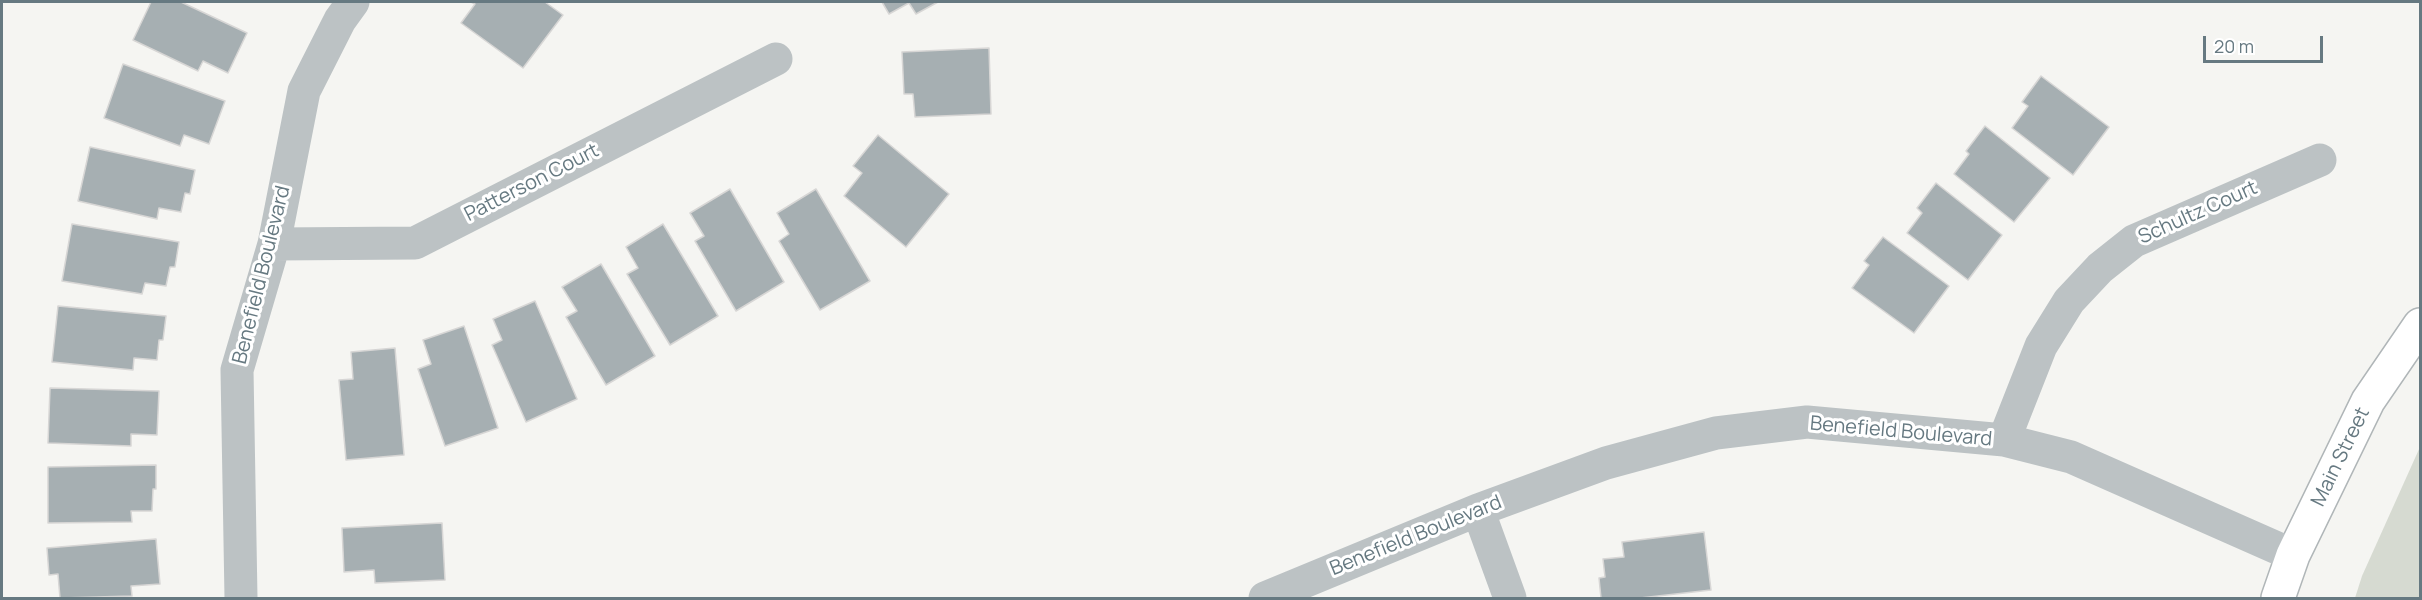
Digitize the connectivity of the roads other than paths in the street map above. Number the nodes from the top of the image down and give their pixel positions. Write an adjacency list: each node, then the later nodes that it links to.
1 (353, 2): 4 (street, Benefield Boulevard)
2 (776, 59): 4 (street, Patterson Court)
3 (2320, 160): 6 (street, Schultz Court)
4 (274, 244): 9 (street, Benefield Boulevard)
5 (2421, 325): 8 (main road, Main Street)
6 (2004, 440): 7 (street, Benefield Boulevard); 8 (street, Benefield Boulevard)
7 (1478, 510): 10 (street, Benefield Boulevard); 11 (street)
8 (2294, 555): 12 (main road, Main Street)
9 (241, 598)
10 (1265, 598)
11 (1510, 598)
12 (2278, 598)

